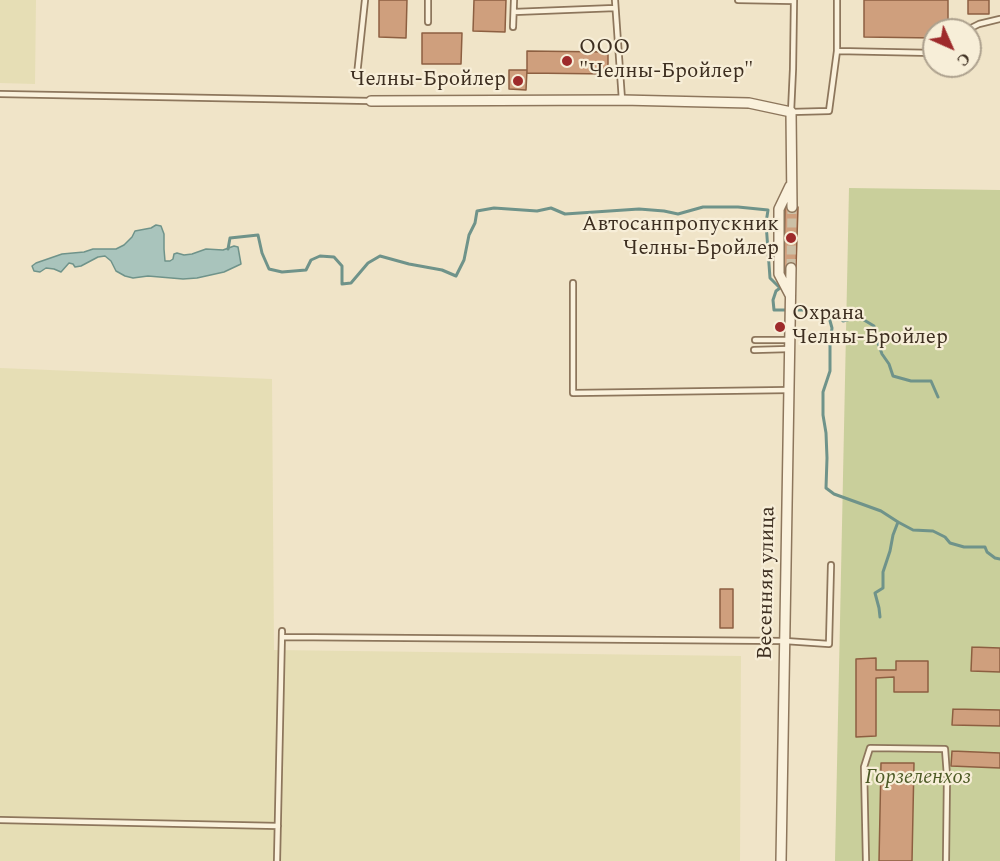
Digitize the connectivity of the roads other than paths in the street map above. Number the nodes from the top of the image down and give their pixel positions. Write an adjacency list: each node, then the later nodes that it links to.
1 (365, 0): 16 (lane)
2 (428, 0): 11 (lane)
3 (514, 0): 9 (lane)
4 (615, 0): 8 (lane)
5 (738, 0): 7 (lane)
6 (837, 0): 14 (lane)
7 (794, 1): 20 (lane)
8 (615, 8): 9 (lane); 18 (lane)
9 (514, 12): 13 (lane)
10 (1000, 19): 12 (lane)
11 (428, 21)
12 (982, 23)
13 (513, 27)
14 (837, 51): 15 (lane); 20 (lane)
15 (922, 53)
16 (357, 75)
17 (0, 94): 19 (lane)
18 (622, 100): 19 (street); 20 (street)
19 (371, 101)
20 (791, 112): 21 (street)
21 (792, 184): 22 (street); 25 (street)
22 (792, 204)
23 (790, 268): 25 (street, Весенняя улица)
24 (573, 283): 29 (lane)
25 (790, 301): 27 (street, Весенняя улица)
26 (755, 340): 27 (lane)
27 (789, 345): 28 (lane); 29 (street, Весенняя улица)
28 (754, 350)
29 (789, 390): 33 (street, Весенняя улица)
30 (831, 565): 33 (lane)
31 (282, 630): 32 (lane)
32 (282, 637): 33 (lane); 35 (lane)
33 (785, 641): 37 (street, Весенняя улица)
34 (0, 820): 35 (lane)
35 (278, 826): 36 (lane)
36 (277, 861)
37 (781, 861)
38 (866, 861): 39 (lane)
39 (946, 861)

